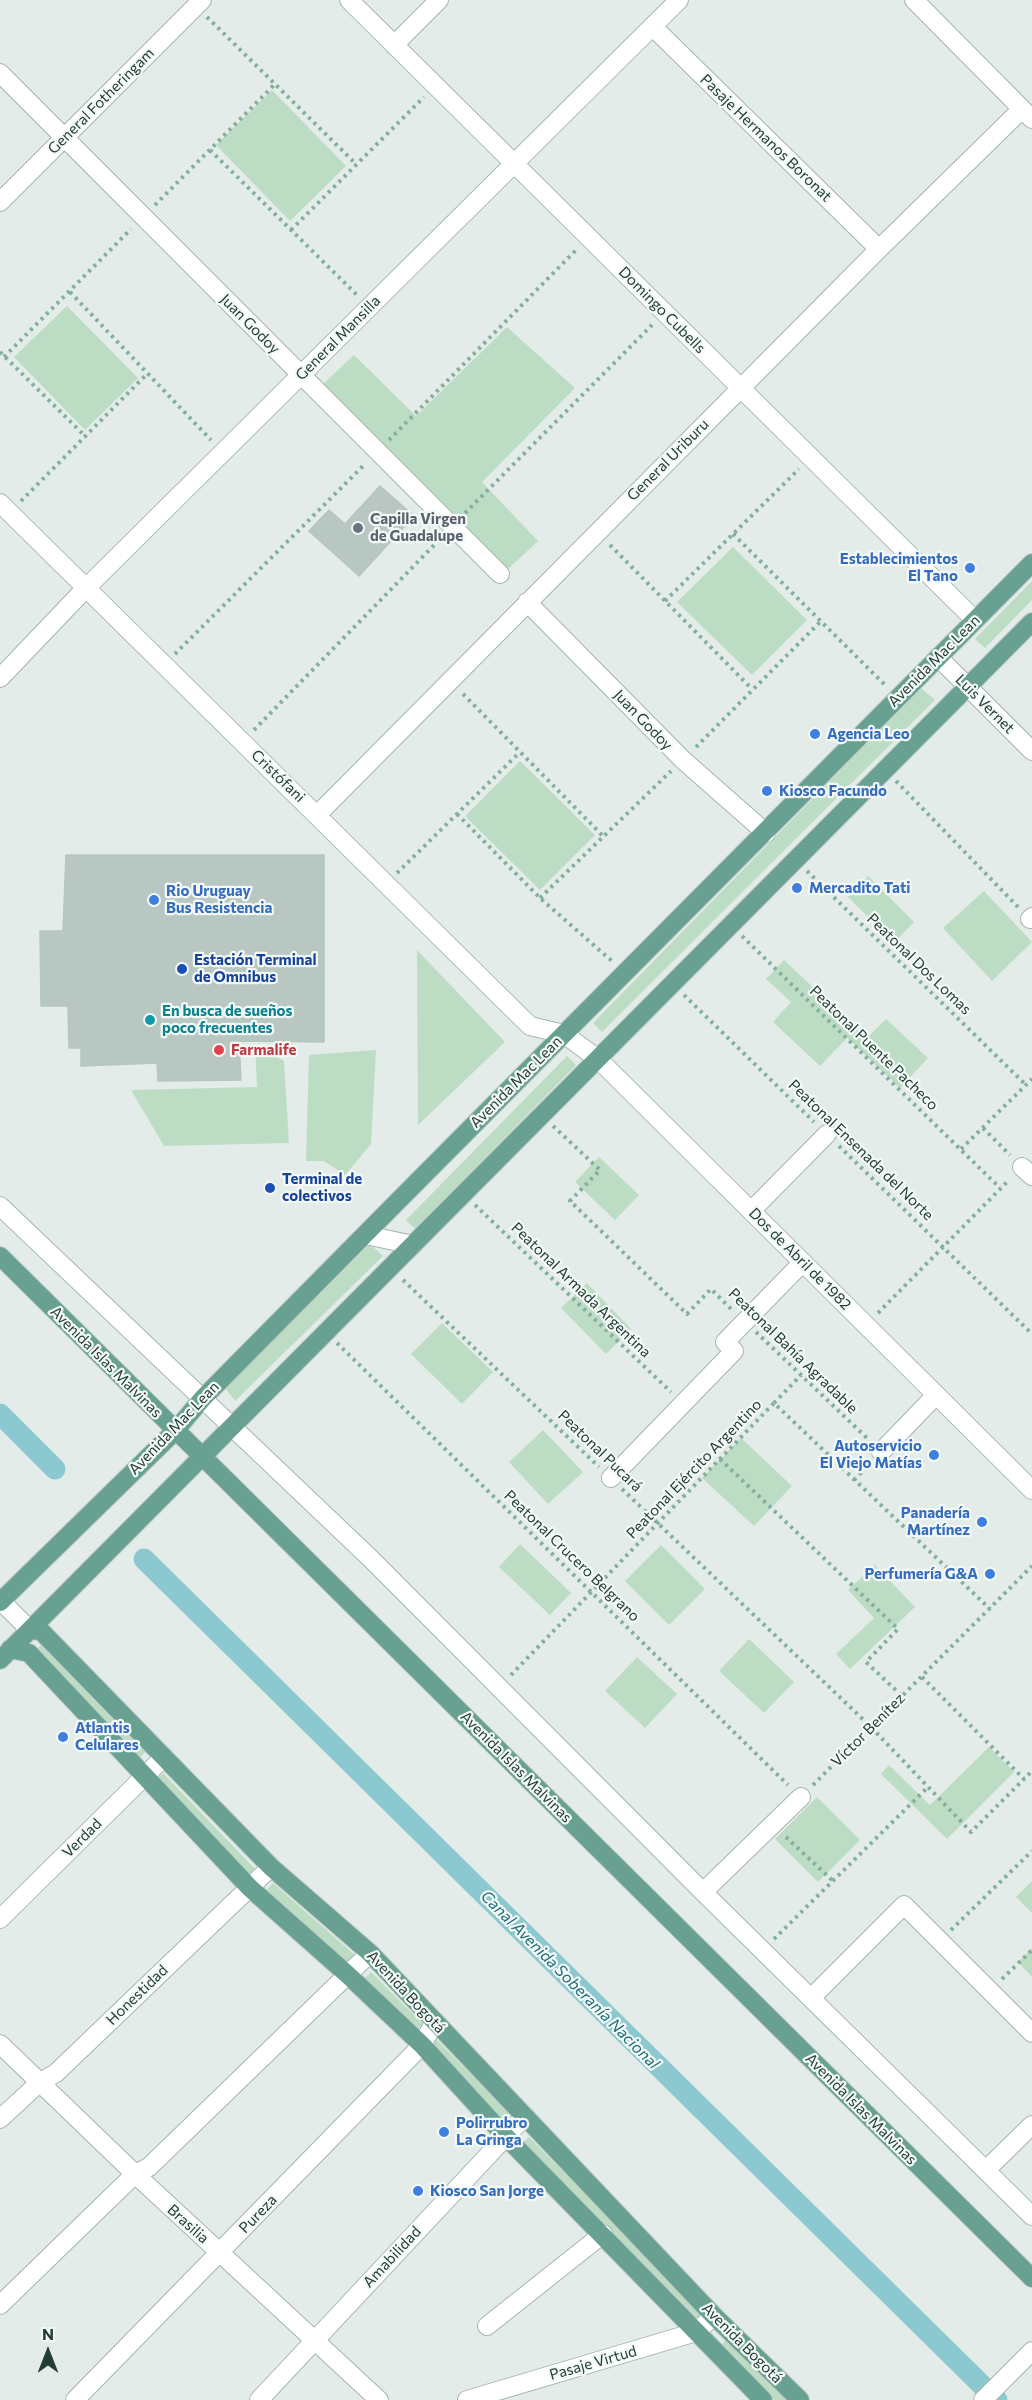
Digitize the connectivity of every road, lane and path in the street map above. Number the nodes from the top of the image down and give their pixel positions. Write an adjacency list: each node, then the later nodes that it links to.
1 (349, 0): 7 (street, Domingo Cubells)
2 (439, 0): 7 (street)
3 (679, 0): 6 (street, General Mansilla)
4 (914, 0): 10 (street)
5 (199, 3): 11 (street, General Fotheringam); 13 (path)
6 (653, 27): 14 (street, General Mansilla); 17 (street, Pasaje Hermanos Boronat)
7 (394, 45): 9 (street, Domingo Cubells)
8 (0, 73): 11 (street, Juan Godoy)
9 (435, 86): 13 (path); 14 (street, Domingo Cubells)
10 (1027, 114): 17 (street, General Uriburu)
11 (64, 137): 15 (street, General Fotheringam); 22 (street, Juan Godoy)
12 (210, 150): 16 (path)
13 (356, 164): 16 (path)
14 (514, 164): 19 (street, General Mansilla); 23 (street, Domingo Cubells)
15 (0, 202)
16 (291, 230): 19 (path)
17 (879, 249): 23 (street, General Uriburu)
18 (70, 292): 21 (path)
19 (369, 306): 22 (street, General Mansilla)
20 (0, 352): 24 (path)
21 (147, 374): 24 (path); 25 (path)
22 (301, 374): 25 (street, General Mansilla); 31 (street, Juan Godoy)
23 (740, 388): 26 (street, Domingo Cubells); 28 (street, General Uriburu)
24 (86, 437): 27 (path)
25 (224, 454): 32 (street, General Mansilla)
26 (811, 458): 29 (path); 35 (street, Domingo Cubells)
27 (5, 507): 32 (street, Cristófani)
28 (597, 532): 33 (path); 34 (street, General Uriburu)
29 (733, 534): 33 (path); 42 (path)
30 (1032, 563): 35 (main road, Avenida Mac Lean)
31 (500, 574)
32 (85, 589): 38 (street, General Mansilla); 46 (street, Cristófani)
33 (665, 601): 41 (path)
34 (527, 602): 39 (street, General Uriburu); 48 (street, Juan Godoy)
35 (975, 621): 37 (main road, Avenida Mac Lean)
36 (1032, 622): 40 (main road)
37 (938, 657): 40 (street, Luis Vernet); 42 (main road, Avenida Mac Lean)
38 (0, 678)
39 (450, 680): 44 (path); 46 (street, General Uriburu)
40 (969, 688): 43 (street, Luis Vernet); 45 (main road)
41 (752, 689)
42 (897, 697): 48 (main road, Avenida Mac Lean)
43 (1032, 751)
44 (520, 752): 47 (path); 49 (path)
45 (885, 770): 50 (main road); 52 (path)
46 (318, 814): 51 (street, Cristófani)
47 (457, 814): 51 (path); 54 (path)
48 (766, 833): 54 (main road, Avenida Mac Lean)
49 (603, 836)
50 (795, 860): 53 (main road); 59 (path, Peatonal Dos Lomas)
51 (386, 884): 56 (street, Cristófani)
52 (1031, 918)
53 (731, 925): 55 (main road); 63 (path, Peatonal Puente Pacheco)
54 (625, 972): 56 (main road, Avenida Mac Lean)
55 (673, 984): 57 (main road); 62 (path, Peatonal Ensenada del Norte)
56 (564, 1034): 57 (street, Dos de Abril de 1982); 69 (main road, Avenida Mac Lean)
57 (598, 1059): 60 (main road); 68 (street, Dos de Abril de 1982)
58 (1032, 1079): 59 (path)
59 (1026, 1085): 61 (path)
60 (542, 1116): 66 (main road); 75 (path, Peatonal Bahía Agradable)
61 (983, 1128): 63 (path); 64 (path)
62 (827, 1134): 68 (street); 71 (path, Peatonal Ensenada del Norte)
63 (961, 1149): 65 (path, Peatonal Puente Pacheco)
64 (1027, 1172): 65 (path)
65 (1000, 1188): 71 (path)
66 (463, 1194): 70 (main road); 83 (path, Peatonal Armada Argentina)
67 (0, 1206): 81 (street)
68 (751, 1211): 73 (street, Dos de Abril de 1982)
69 (366, 1235): 70 (street); 81 (main road, Avenida Mac Lean)
70 (413, 1245): 74 (main road)
71 (943, 1247): 76 (path); 78 (path, Peatonal Ensenada del Norte)
72 (0, 1256): 85 (main road, Avenida Islas Malvinas)
73 (803, 1262): 75 (street); 76 (street, Dos de Abril de 1982)
74 (390, 1267): 77 (main road); 89 (path, Peatonal Pucará)
75 (745, 1322): 79 (path, Peatonal Bahía Agradable); 83 (street)
76 (866, 1325): 80 (street, Dos de Abril de 1982)
77 (326, 1332): 84 (main road); 93 (path, Peatonal Crucero Belgrano)
78 (1032, 1334)
79 (801, 1375): 82 (path); 86 (path, Peatonal Bahía Agradable)
80 (936, 1395): 86 (street); 90 (street, Dos de Abril de 1982)
81 (204, 1398): 84 (street); 85 (main road, Avenida Mac Lean)
82 (774, 1403): 88 (path, Peatonal Ejército Argentino); 95 (path, Peatonal Ejército Argentino)
83 (683, 1404): 89 (street)
84 (232, 1426): 87 (main road); 99 (street)
85 (175, 1431): 87 (main road, Avenida Islas Malvinas); 94 (main road, Avenida Mac Lean)
86 (881, 1452)
87 (202, 1457): 96 (main road); 136 (main road, Avenida Islas Malvinas)
88 (720, 1459): 91 (path, Peatonal Ejército Argentino); 100 (path)
89 (611, 1478): 91 (path, Peatonal Pucará)
90 (1032, 1490)
91 (658, 1523): 93 (path, Peatonal Ejército Argentino); 101 (path, Peatonal Pucará)
92 (1032, 1566): 95 (path, Víctor Benítez)
93 (591, 1592): 99 (path, Peatonal Ejército Argentino); 107 (path, Peatonal Crucero Belgrano)
94 (0, 1601): 96 (street, Avenida Bogotá)
95 (990, 1610): 98 (path, Víctor Benítez)
96 (30, 1630): 97 (main road); 102 (main road, Avenida Bogotá)
97 (3, 1650): 104 (main road, Avenida Bogotá)
98 (922, 1677): 100 (path, Víctor Benítez); 105 (path)
99 (498, 1689): 113 (street)
100 (902, 1696): 101 (path, Víctor Benítez)
101 (871, 1727): 106 (path, Peatonal Pucará); 107 (path, Víctor Benítez)
102 (165, 1757): 104 (street, Verdad); 110 (main road, Avenida Bogotá)
103 (1032, 1771): 105 (path)
104 (146, 1774): 112 (main road, Avenida Bogotá); 114 (street, Verdad)
105 (1024, 1779): 106 (path, Peatonal Pucará)
106 (927, 1788): 111 (path)
107 (801, 1797): 108 (street)
108 (772, 1824): 111 (path); 113 (street)
109 (1032, 1851): 115 (path)
110 (272, 1867): 112 (street, Honestidad); 118 (main road, Avenida Bogotá)
111 (833, 1881): 117 (path)
112 (250, 1888): 119 (main road, Avenida Bogotá); 126 (street, Honestidad)
113 (703, 1893): 117 (street)
114 (0, 1919)
115 (940, 1941): 120 (street); 121 (street)
116 (1032, 1950): 120 (path)
117 (762, 1951): 121 (street)
118 (370, 1953): 119 (street); 122 (main road, Avenida Bogotá)
119 (348, 1975): 125 (main road, Avenida Bogotá); 132 (street)
120 (990, 1991): 123 (street)
121 (811, 1998): 131 (street)
122 (434, 2023): 125 (street, Pureza); 127 (main road, Avenida Bogotá)
123 (1032, 2033)
124 (0, 2044): 126 (street, Brasilia)
125 (422, 2045): 130 (main road, Avenida Bogotá); 135 (street, Pureza)
126 (39, 2083): 128 (street, Honestidad); 132 (street, Brasilia)
127 (525, 2116): 130 (street, Amabilidad); 138 (main road, Avenida Bogotá)
128 (0, 2120)
129 (1032, 2125): 131 (street)
130 (506, 2136): 134 (main road, Avenida Bogotá); 141 (street, Amabilidad)
131 (986, 2170): 133 (street)
132 (135, 2174): 135 (street, Brasilia); 137 (street)
133 (1032, 2216)
134 (603, 2234): 139 (street); 140 (main road, Avenida Bogotá)
135 (220, 2253): 141 (street, Brasilia); 143 (street, Pureza)
136 (1032, 2277)
137 (0, 2305)
138 (714, 2316): 140 (street, Pasaje Virtud); 148 (main road, Avenida Bogotá)
139 (487, 2326)
140 (696, 2332): 146 (street, Pasaje Virtud); 147 (main road, Avenida Bogotá)
141 (315, 2339): 144 (street, Amabilidad); 145 (street, Brasilia)
142 (1032, 2351): 149 (street)
143 (75, 2400)
144 (259, 2400)
145 (379, 2400)
146 (467, 2400)
147 (762, 2400)
148 (800, 2400)
149 (983, 2400)

